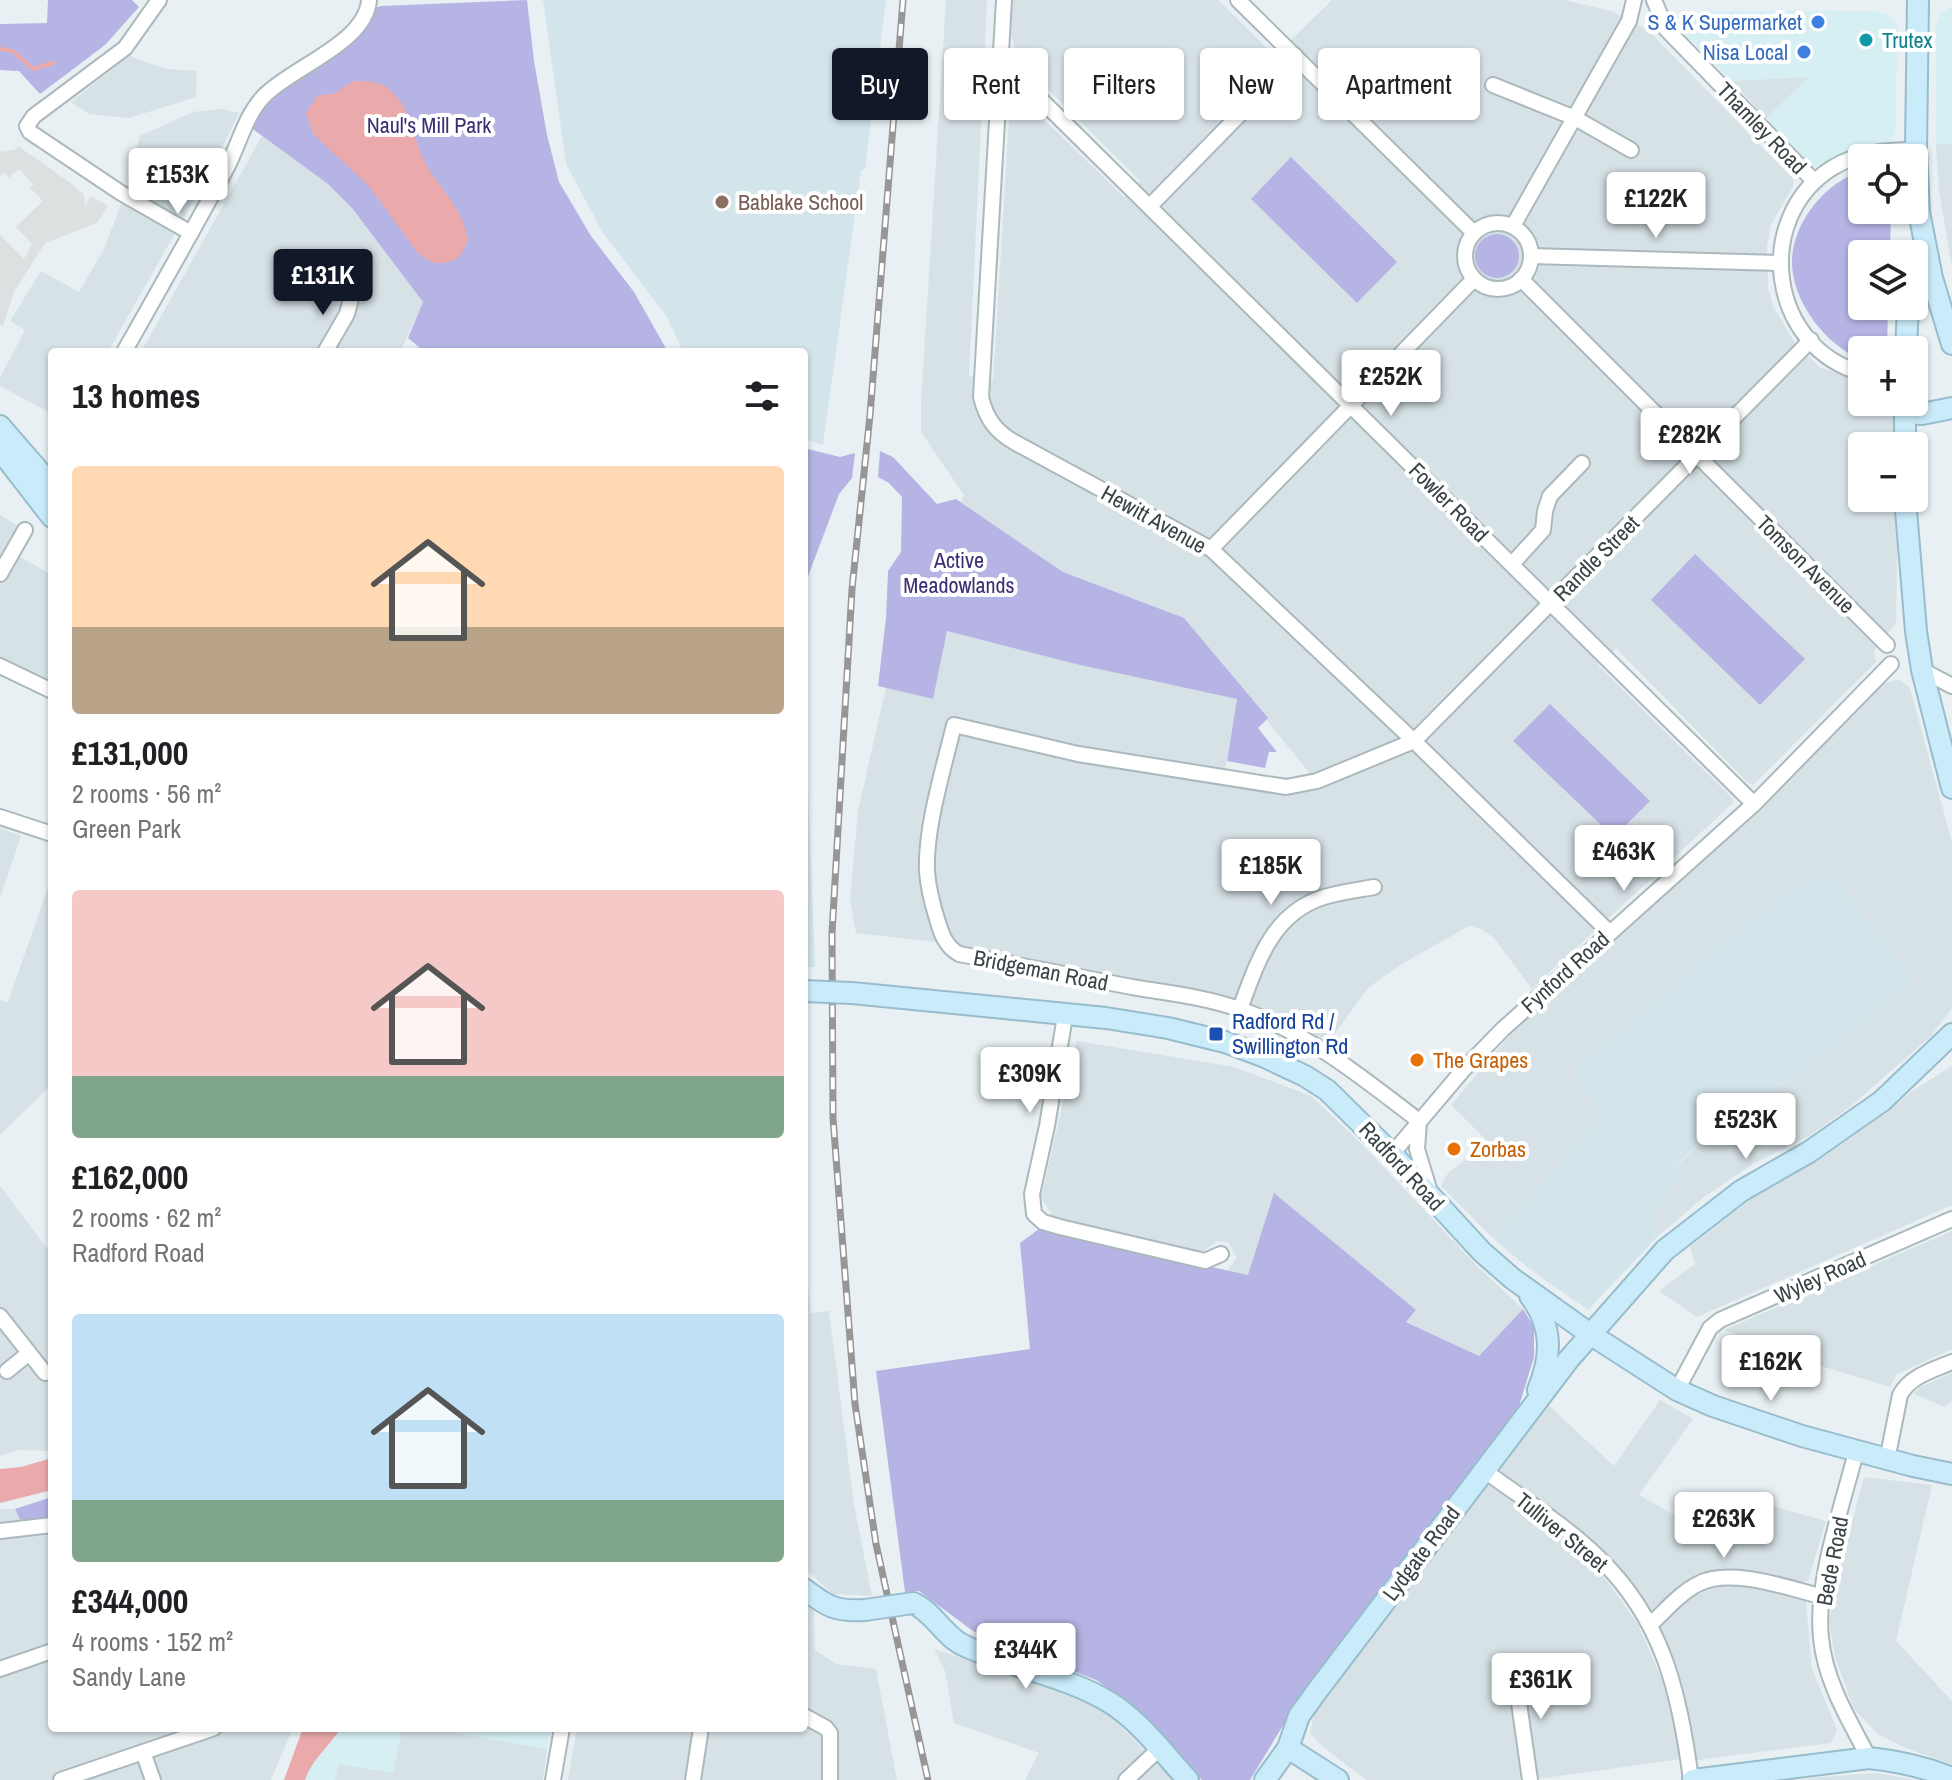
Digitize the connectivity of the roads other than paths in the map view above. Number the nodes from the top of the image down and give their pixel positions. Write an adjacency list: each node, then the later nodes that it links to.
1 (159, 0): 23 (street)
2 (369, 0): 23 (street)
3 (1004, 0): 8 (street, Hewitt Avenue)
4 (1238, 0): 9 (street)
5 (1634, 0): 13 (street)
6 (1654, 0): 19 (street, Thamley Road)
7 (1918, 0): 16 (street)
8 (1002, 48)
9 (1287, 48)
10 (1302, 63): 24 (street)
11 (1493, 85): 13 (street)
12 (1048, 106): 20 (street, Fowler Road)
13 (1575, 118): 17 (street); 22 (street)
14 (998, 120): 46 (street, Hewitt Avenue)
15 (1234, 120): 20 (street)
16 (1916, 144)
17 (1631, 150)
18 (1848, 160): 19 (street)
19 (1814, 181): 26 (street)
20 (1150, 206): 35 (street, Fowler Road)
21 (1921, 224): 31 (street)
22 (1513, 226): 24 (street); 25 (street)
23 (191, 233): 32 (street)
24 (1474, 233): 27 (street)
25 (1531, 256): 26 (street); 28 (street)
26 (1779, 263): 30 (street)
27 (1474, 279): 28 (street); 35 (street)
28 (1521, 279): 40 (street, Tomson Avenue)
29 (352, 295): 33 (street)
30 (1811, 340): 34 (street); 40 (street, Randle Street)
31 (1952, 344)
32 (126, 348)
33 (330, 348)
34 (1848, 367)
35 (1351, 406): 46 (street); 47 (street, Fowler Road)
36 (1952, 408): 37 (street)
37 (1928, 413)
38 (0, 426): 42 (street)
39 (0, 450): 43 (street)
40 (1698, 457): 49 (street, Randle Street); 50 (street, Tomson Avenue)
41 (1582, 463): 47 (street)
42 (48, 481)
43 (48, 511)
44 (1906, 512): 53 (street)
45 (25, 530): 48 (street)
46 (1211, 549): 56 (street, Hewitt Avenue)
47 (1512, 564): 49 (street, Fowler Road)
48 (0, 574)
49 (1551, 603): 56 (street, Randle Street); 58 (street, Fowler Road)
50 (1887, 645)
51 (1891, 664): 58 (street, Fynford Road)
52 (0, 666): 55 (street)
53 (1922, 670): 54 (street); 57 (street)
54 (1952, 686)
55 (48, 689)
56 (1414, 741): 62 (street, Hewitt Avenue); 64 (street, Bridgeman Road)
57 (1952, 788)
58 (1754, 804): 62 (street, Fynford Road)
59 (0, 817): 60 (street)
60 (48, 833)
61 (1374, 887): 64 (street)
62 (1609, 932): 67 (street, Fynford Road)
63 (808, 991): 65 (street, Radford Road, bridge)
64 (1240, 1009): 67 (street, Bridgeman Road)
65 (1065, 1016): 68 (street, Radford Road); 71 (street)
66 (1951, 1036): 74 (street, Lydgate Road)
67 (1419, 1121): 68 (street, Fynford Road); 69 (street)
68 (1392, 1154): 69 (street, Radford Road)
69 (1432, 1198): 72 (street, Radford Road)
70 (1952, 1219): 79 (street, Wyley Road)
71 (1221, 1254)
72 (1513, 1279): 74 (street, Radford Road); 80 (street)
73 (0, 1316): 75 (street)
74 (1590, 1334): 79 (street, Radford Road); 80 (street, Lydgate Road)
75 (29, 1353): 77 (street); 78 (street)
76 (1952, 1362): 82 (street)
77 (7, 1371)
78 (45, 1373)
79 (1677, 1390): 81 (street, Radford Road)
80 (1529, 1412): 83 (street, Lydgate Road)
81 (1856, 1452): 82 (street, Radford Road); 88 (street, Bede Road)
82 (1887, 1460): 84 (street, Radford Road)
83 (1485, 1471): 89 (street, Tulliver Street); 97 (street, Lydgate Road)
84 (1952, 1474)
85 (48, 1525): 86 (street)
86 (0, 1531)
87 (808, 1592): 98 (street, bridge)
88 (1820, 1596): 89 (street); 100 (street, Bede Road)
89 (1651, 1624): 112 (street, Tulliver Street)
90 (48, 1652): 92 (street)
91 (1514, 1668): 111 (street)
92 (0, 1669)
93 (808, 1718): 106 (street)
94 (202, 1732): 99 (street)
95 (561, 1732): 104 (street)
96 (700, 1732): 105 (street)
97 (1288, 1748): 109 (street, Lydgate Road); 110 (street)
98 (1159, 1749): 107 (street); 108 (street)
99 (143, 1752): 102 (street); 103 (street)
100 (1869, 1758): 101 (street); 112 (street)
101 (1952, 1778)
102 (61, 1780)
103 (153, 1780)
104 (553, 1780)
105 (693, 1780)
106 (830, 1780)
107 (1126, 1780)
108 (1188, 1780)
109 (1265, 1780)
110 (1338, 1780)
111 (1530, 1780)
112 (1692, 1780)

